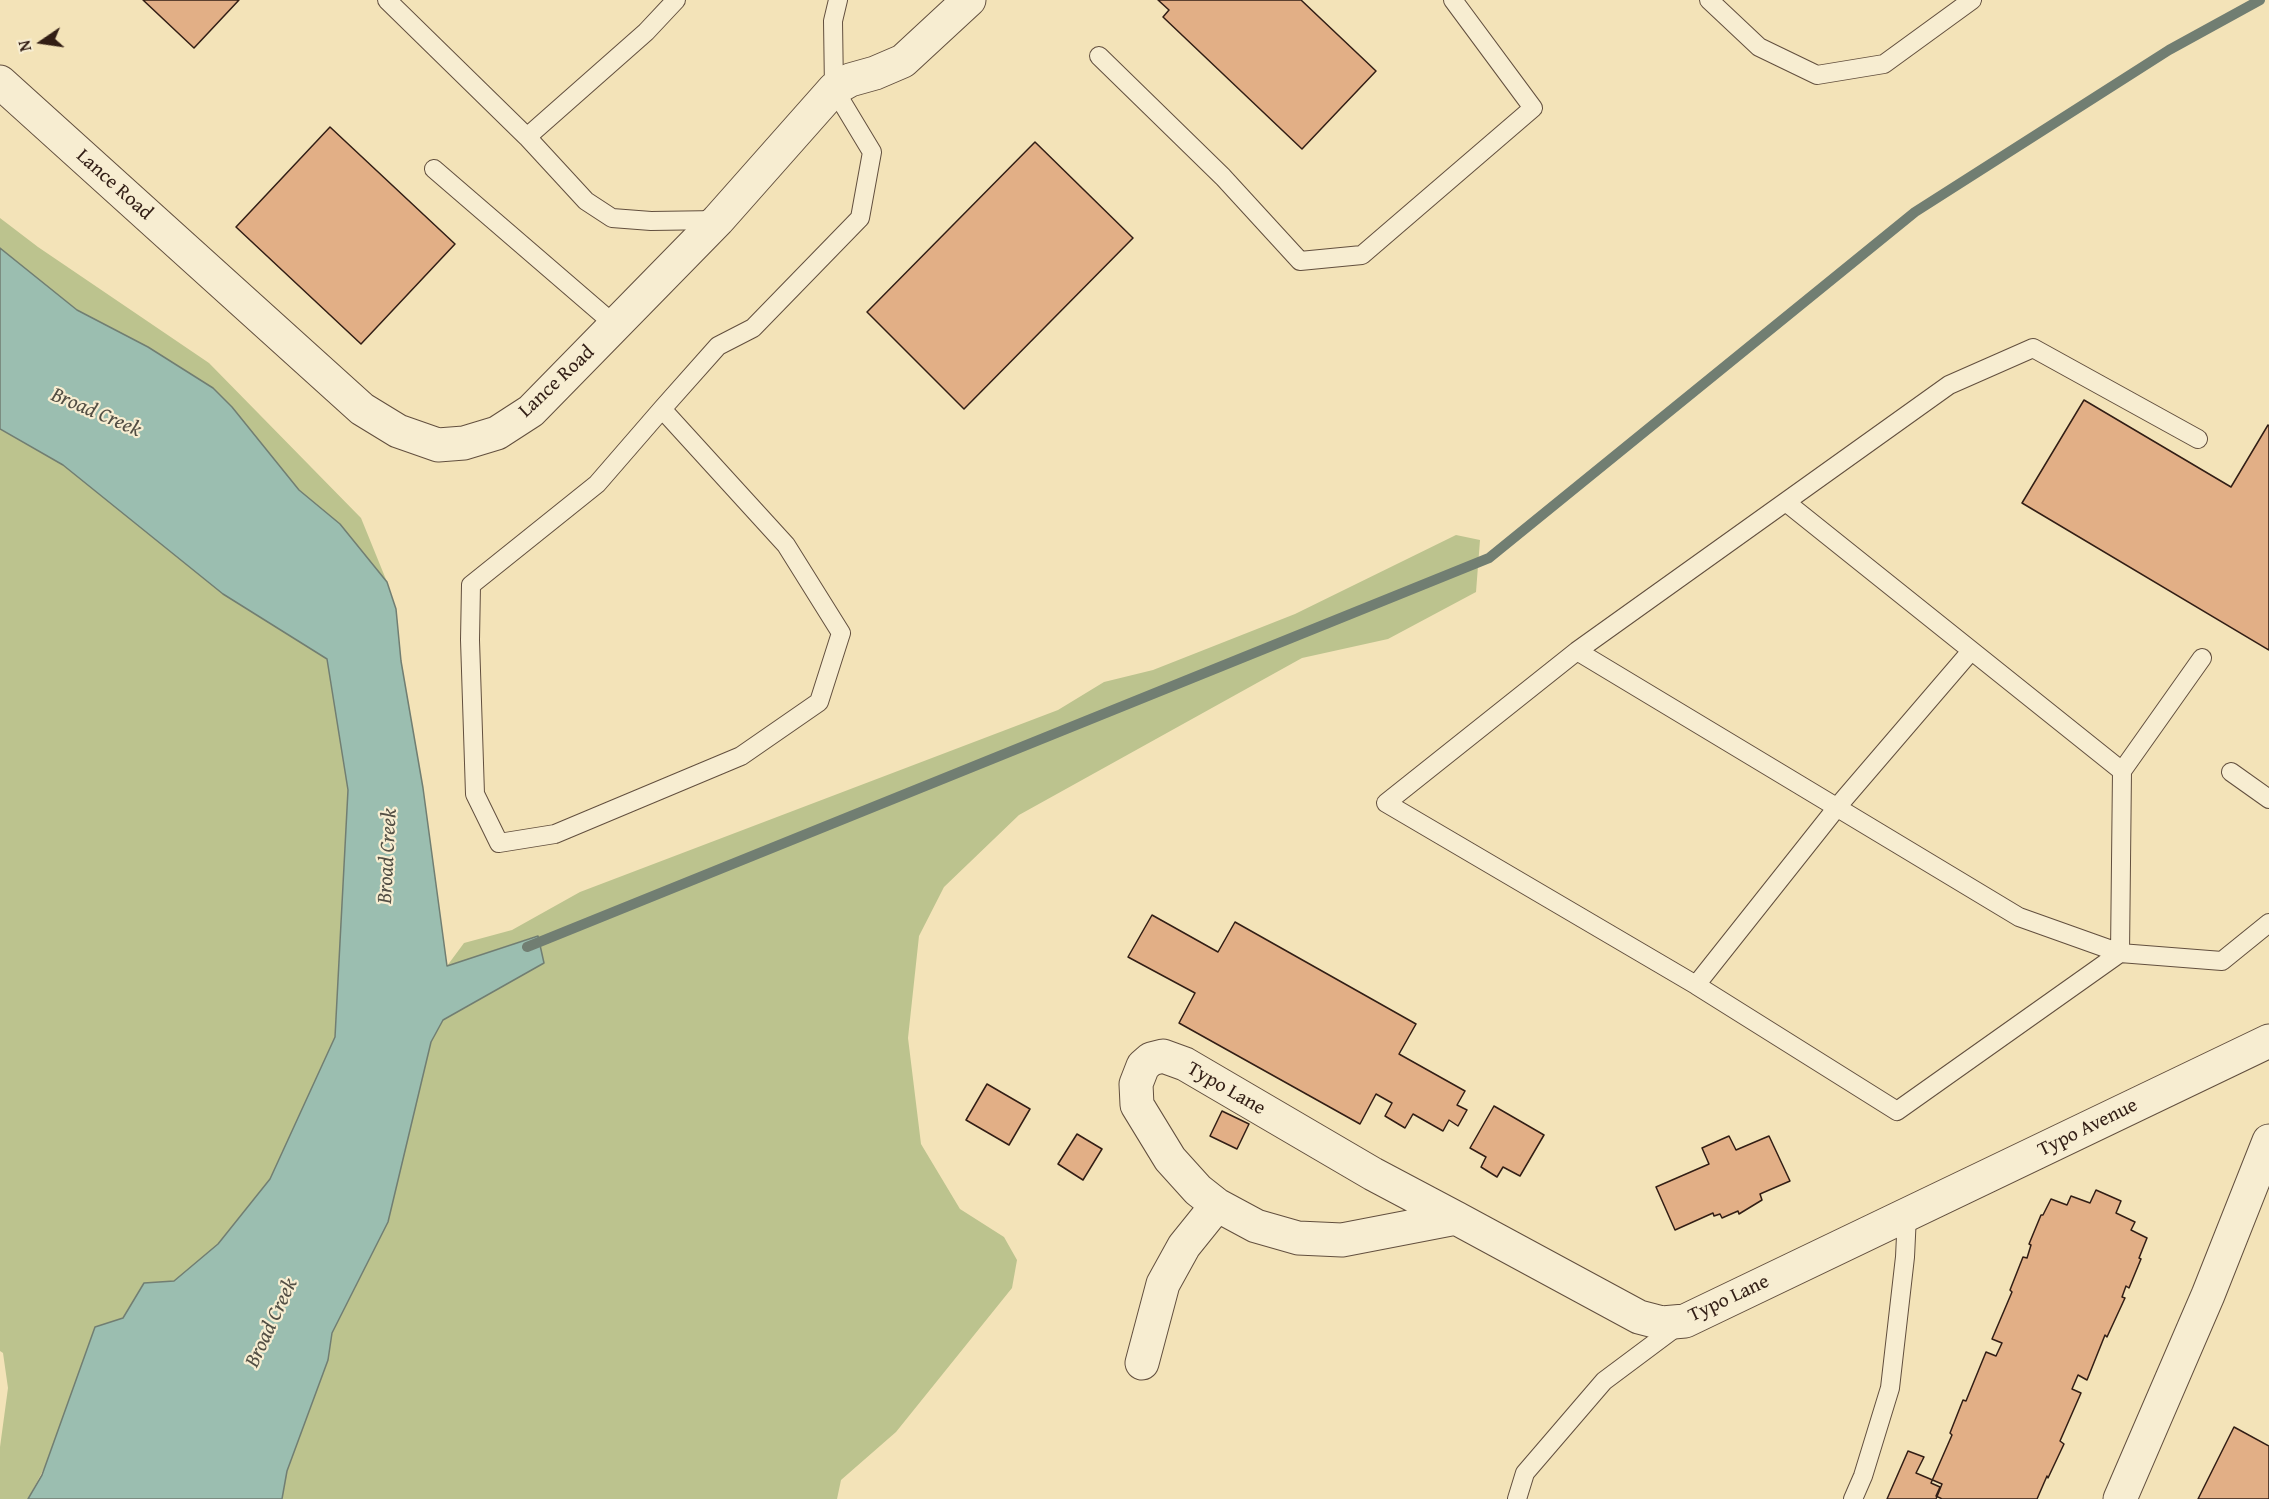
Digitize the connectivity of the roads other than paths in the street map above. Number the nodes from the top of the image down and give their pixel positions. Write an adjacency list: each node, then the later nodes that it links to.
1 (387, 0): 11 (lane)
2 (676, 0): 11 (lane)
3 (838, 0): 10 (lane)
4 (969, 0): 10 (street, Lance Road)
5 (1453, 0): 8 (lane)
6 (1709, 0): 7 (lane)
7 (1972, 0)
8 (1099, 56)
9 (0, 82): 14 (street, Lance Road)
10 (834, 89): 13 (street, Lance Road); 15 (lane)
11 (527, 137): 13 (lane)
12 (434, 169): 14 (lane)
13 (718, 220): 14 (street, Lance Road)
14 (615, 325)
15 (662, 410): 15 (lane)
16 (2198, 439): 17 (lane)
17 (1787, 503): 18 (lane); 19 (lane)
18 (1577, 651): 24 (lane); 27 (lane)
19 (1971, 651): 21 (lane); 24 (lane)
20 (2202, 658): 21 (lane)
21 (2122, 771): 26 (lane)
22 (2231, 772): 23 (lane)
23 (2269, 799)
24 (1838, 806): 26 (lane); 27 (lane)
25 (2269, 923): 26 (lane)
26 (2120, 953): 27 (lane)
27 (1696, 985)
28 (2269, 1041): 31 (street, Typo Avenue)
29 (2269, 1142): 37 (street)
30 (1217, 1205): 32 (street, Typo Lane); 32 (street, Typo Lane); 34 (street)
31 (1907, 1215): 33 (street, Typo Lane); 36 (lane)
32 (1456, 1218): 33 (street, Typo Lane)
33 (1685, 1321): 35 (lane)
34 (1142, 1363)
35 (1517, 1499)
36 (1853, 1499)
37 (2120, 1499)

